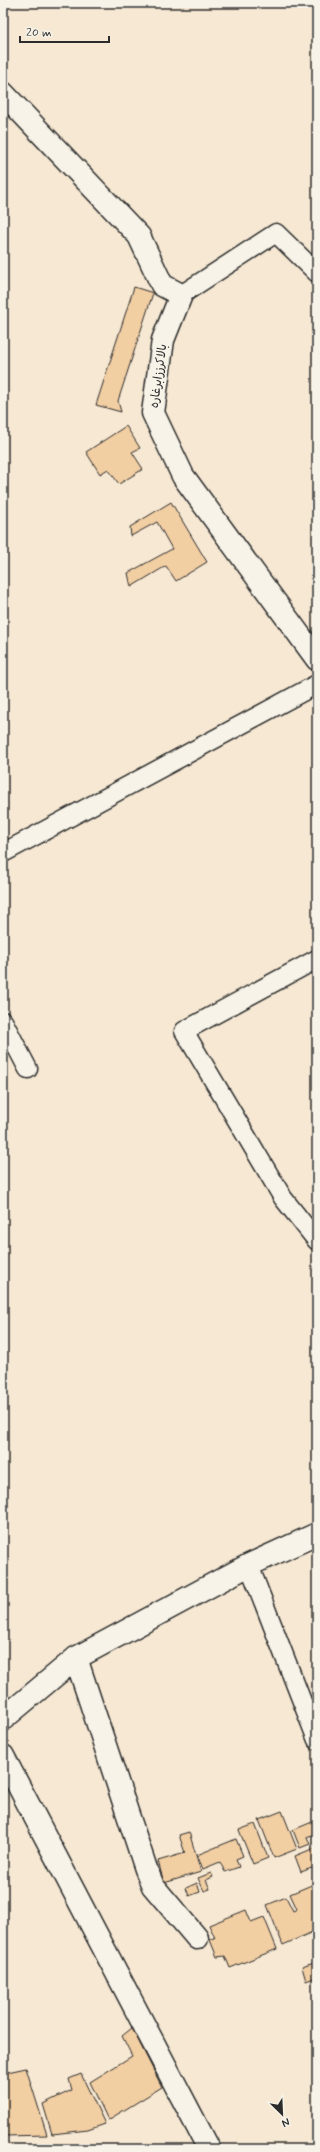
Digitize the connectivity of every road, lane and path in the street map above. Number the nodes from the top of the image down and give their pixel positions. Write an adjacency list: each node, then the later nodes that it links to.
1 (3, 93): 3 (street)
2 (317, 273): 3 (lane)
3 (181, 295): 4 (street, بالاکرززابرغاره)
4 (317, 659)
5 (317, 684): 6 (lane)
6 (3, 853)
7 (317, 959): 10 (lane)
8 (3, 1021): 9 (lane)
9 (28, 1069)
10 (317, 1242)
11 (317, 1534): 12 (street)
12 (249, 1565): 13 (street); 15 (lane)
13 (76, 1658): 14 (street); 17 (street)
14 (3, 1719)
15 (317, 1740)
16 (3, 1756): 18 (street)
17 (197, 1938)
18 (209, 2149)

